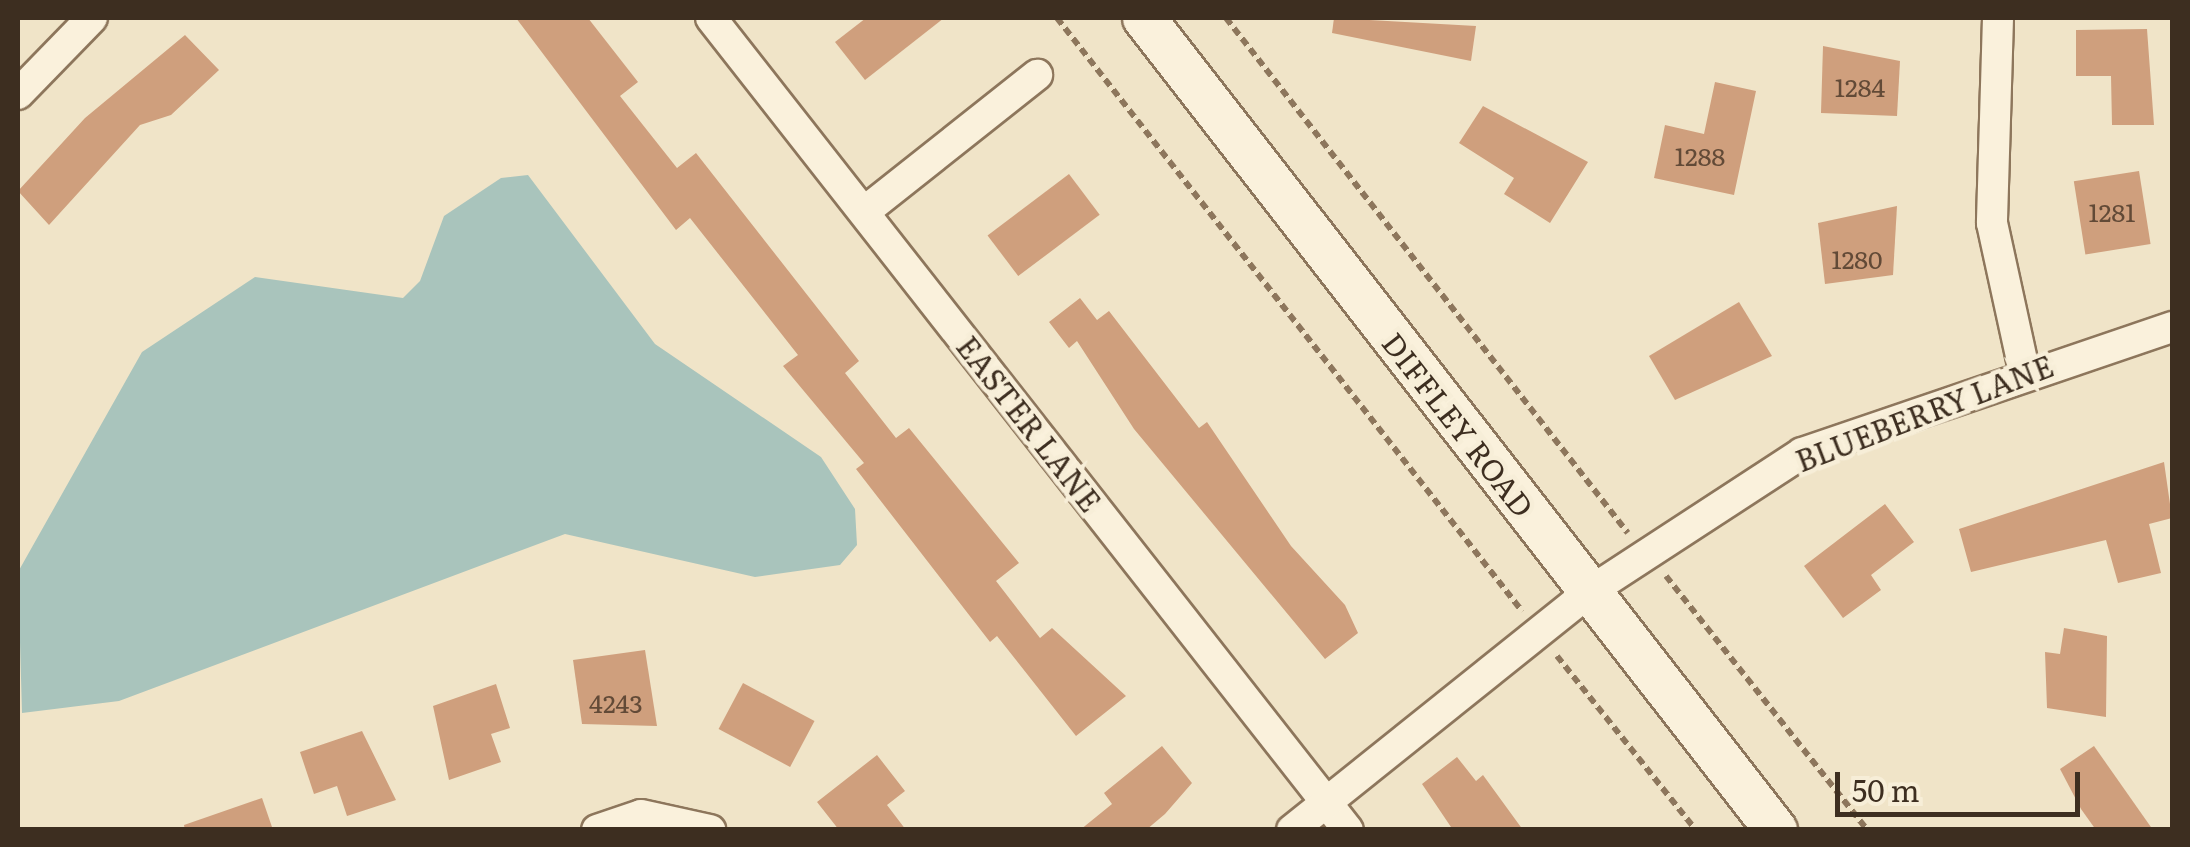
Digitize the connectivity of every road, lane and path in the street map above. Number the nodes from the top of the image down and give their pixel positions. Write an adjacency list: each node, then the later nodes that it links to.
1 (712, 18): 9 (street, EASTER LANE)
2 (1057, 18): 14 (path)
3 (1144, 18): 13 (main road, DIFFLEY ROAD)
4 (1226, 18): 12 (path)
5 (1998, 18): 11 (street)
6 (73, 24): 8 (street)
7 (1037, 74): 9 (street)
8 (18, 94)
9 (864, 212): 15 (street, EASTER LANE)
10 (2172, 328): 11 (street, BLUEBERRY LANE)
11 (2024, 370): 12 (street, BLUEBERRY LANE)
12 (1645, 555): 13 (street, BLUEBERRY LANE); 22 (path)
13 (1589, 592): 14 (street, BLUEBERRY LANE); 21 (main road, DIFFLEY ROAD)
14 (1539, 632): 15 (street, BLUEBERRY LANE); 20 (path)
15 (1326, 802): 18 (street, BLUEBERRY LANE); 19 (street, EASTER LANE)
16 (598, 830): 17 (street)
17 (710, 830)
18 (1292, 830)
19 (1348, 830)
20 (1696, 830)
21 (1776, 830)
22 (1868, 830)

